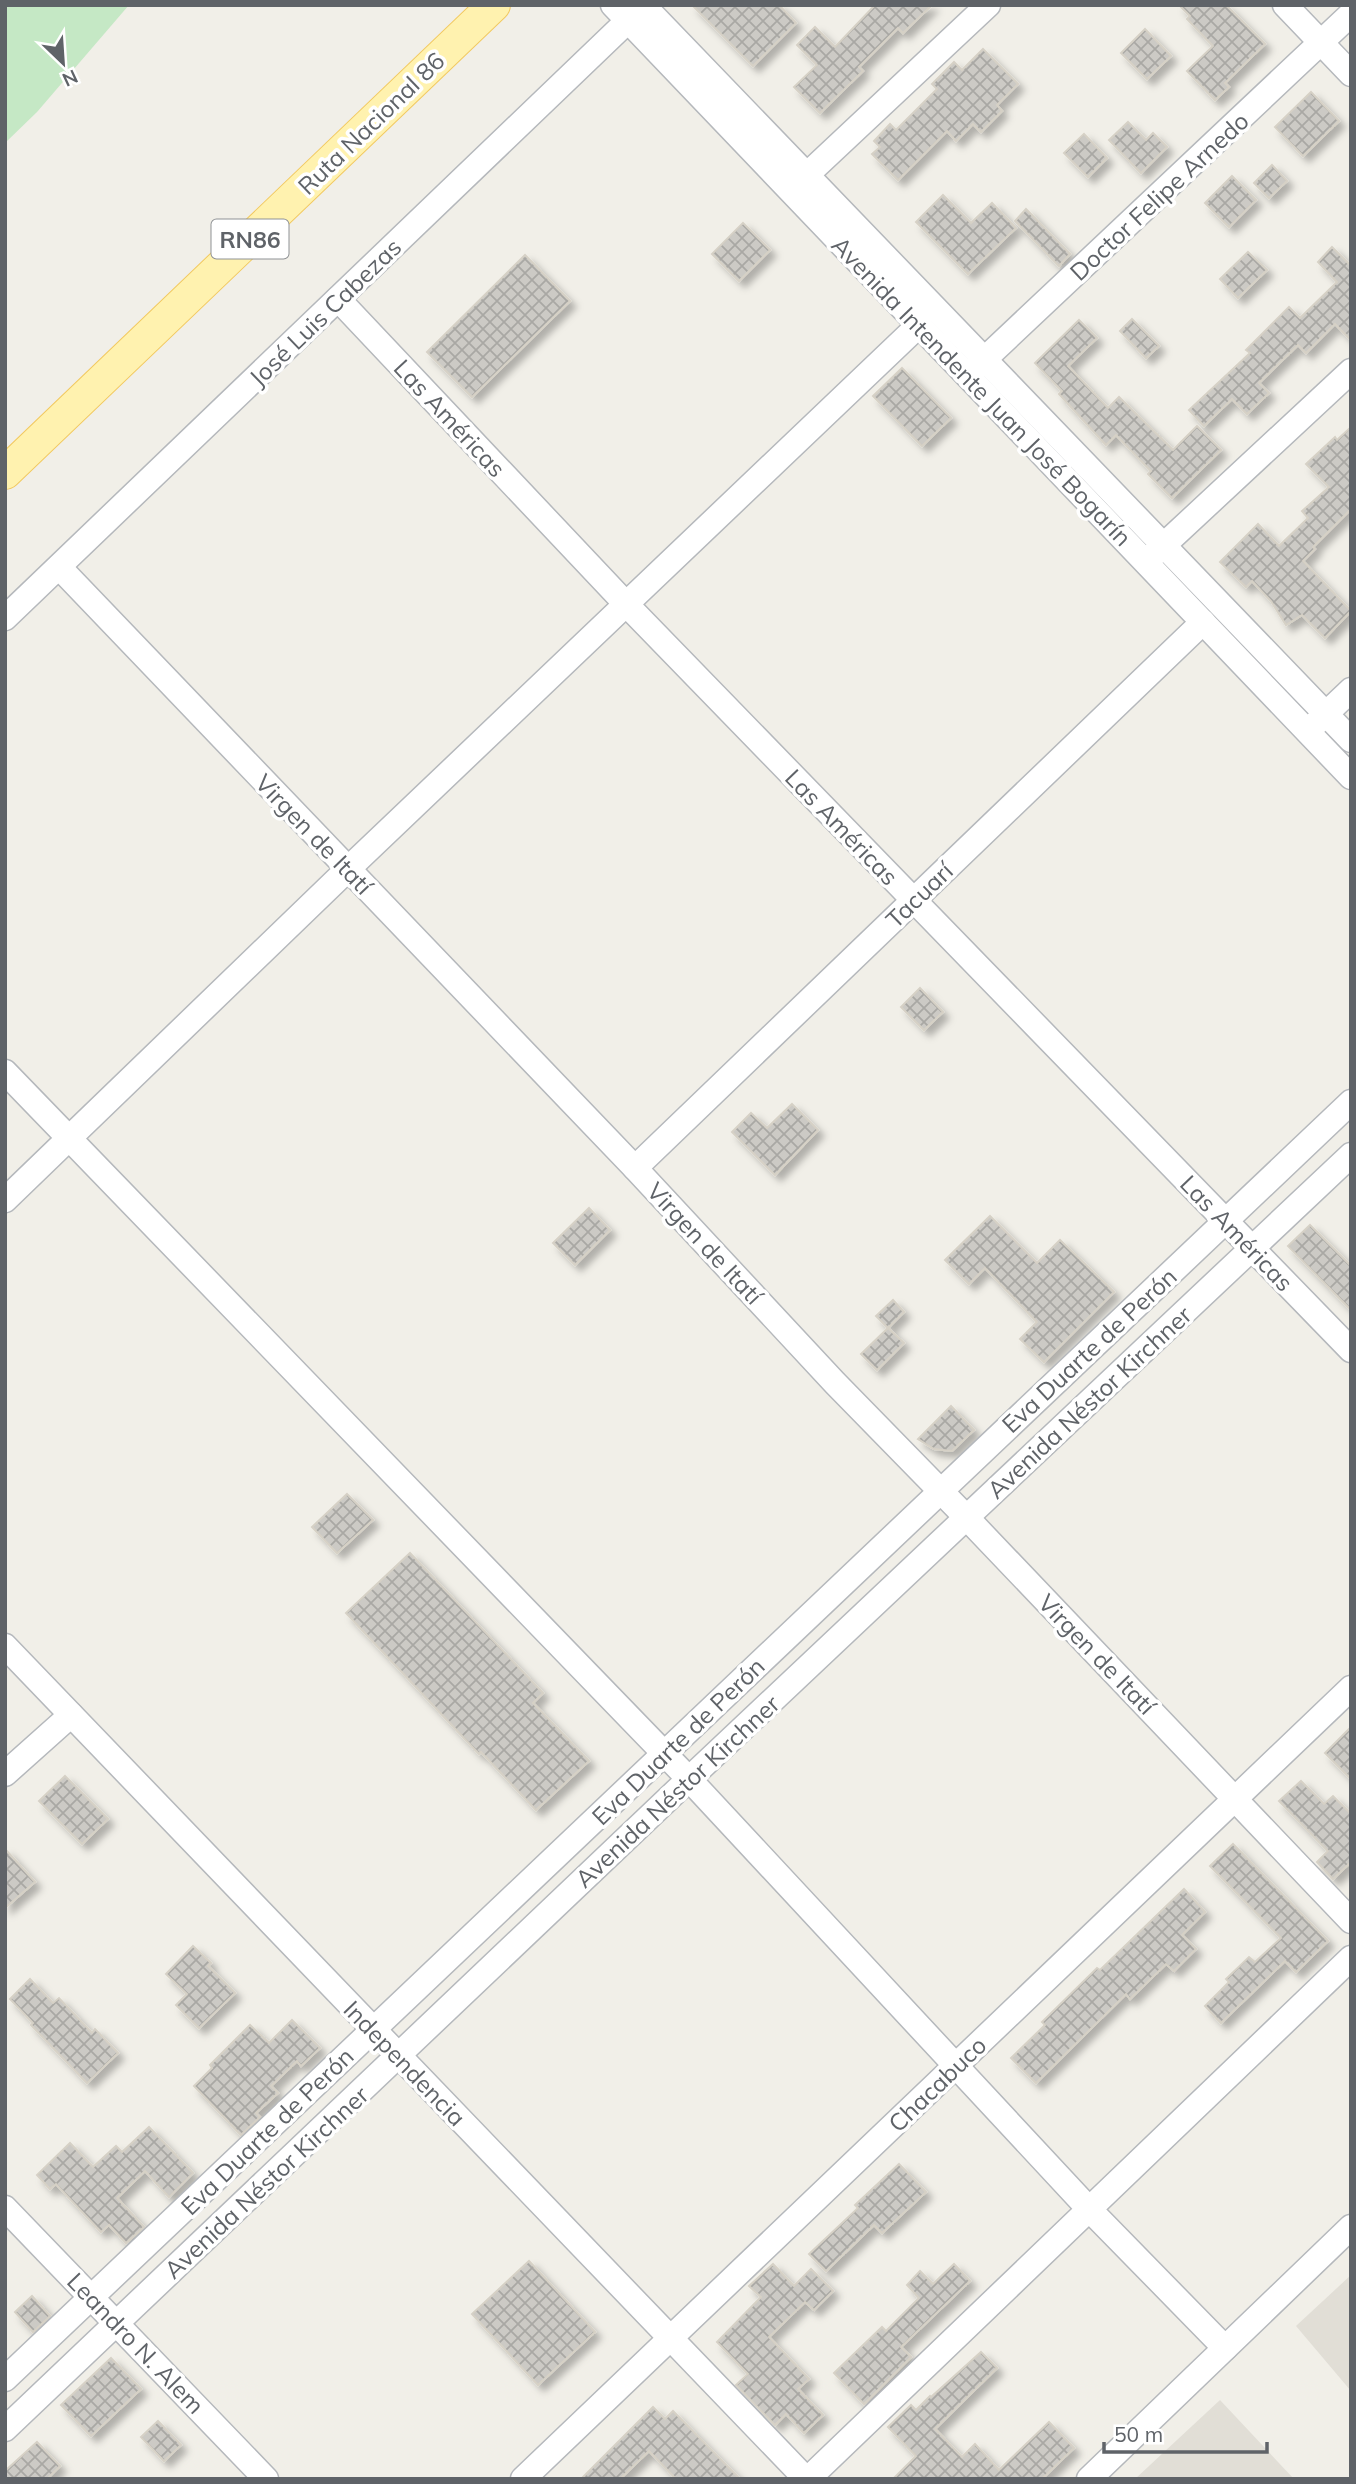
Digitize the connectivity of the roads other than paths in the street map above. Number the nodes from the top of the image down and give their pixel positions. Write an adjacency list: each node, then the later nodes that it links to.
1 (494, 5): 13 (main road, Ruta Nacional 86 / RN86)
2 (988, 5): 8 (street)
3 (1285, 5): 6 (street)
4 (634, 9): 8 (street, Avenida Intendente Juan José Bogarín); 9 (street, José Luis Cabezas)
5 (1351, 14): 6 (street, Doctor Felipe Arnedo)
6 (1321, 43): 7 (street); 11 (street, Doctor Felipe Arnedo)
7 (1351, 74)
8 (798, 183): 10 (street, Avenida Intendente Juan José Bogarín); 11 (street, Avenida Intendente Juan José Bogarín)
9 (338, 299): 15 (street, José Luis Cabezas); 16 (street, Las Américas)
10 (919, 325): 11 (street, Avenida Intendente Juan José Bogarín); 16 (street)
11 (976, 368): 14 (street, Avenida Intendente Juan José Bogarín)
12 (1351, 371): 14 (street)
13 (5, 473)
14 (1155, 554): 18 (street, Avenida Intendente Juan José Bogarín); 20 (street, Avenida Intendente Juan José Bogarín)
15 (59, 567): 17 (street, José Luis Cabezas); 24 (street, Virgen de Itatí)
16 (626, 604): 24 (street); 25 (street, Las Américas)
17 (5, 618)
18 (1203, 622): 21 (street, Avenida Intendente Juan José Bogarín); 25 (street, Tacuarí)
19 (1351, 690): 20 (street)
20 (1325, 714): 21 (street); 22 (street, Avenida Intendente Juan José Bogarín)
21 (1307, 732): 23 (street, Avenida Intendente Juan José Bogarín)
22 (1351, 740)
23 (1351, 777)
24 (348, 869): 28 (street); 30 (street, Virgen de Itatí)
25 (914, 901): 30 (street, Tacuarí); 32 (street, Las Américas)
26 (5, 1072): 28 (street)
27 (1351, 1102): 32 (street, Eva Duarte de Perón)
28 (70, 1137): 31 (street); 40 (street)
29 (1351, 1155): 33 (street, Avenida Néstor Kirchner)
30 (635, 1168): 35 (street, Virgen de Itatí)
31 (5, 1200)
32 (1226, 1221): 33 (street, Las Américas); 35 (street, Eva Duarte de Perón)
33 (1252, 1248): 34 (street, Las Américas); 36 (street, Avenida Néstor Kirchner)
34 (1351, 1350)
35 (941, 1491): 36 (street, Virgen de Itatí); 40 (street, Eva Duarte de Perón)
36 (967, 1518): 42 (street, Avenida Néstor Kirchner); 43 (street, Virgen de Itatí)
37 (5, 1646): 39 (street, Independencia)
38 (1351, 1688): 43 (street, Chacabuco)
39 (71, 1715): 41 (street); 46 (street, Independencia)
40 (664, 1753): 42 (street); 46 (street, Eva Duarte de Perón)
41 (5, 1774)
42 (689, 1779): 47 (street, Avenida Néstor Kirchner); 48 (street)
43 (1235, 1799): 44 (street, Virgen de Itatí); 48 (street, Chacabuco)
44 (1351, 1921)
45 (1351, 1958): 50 (street)
46 (373, 2030): 47 (street, Independencia); 52 (street, Eva Duarte de Perón)
47 (398, 2057): 53 (street, Avenida Néstor Kirchner); 54 (street, Independencia)
48 (957, 2065): 50 (street); 54 (street, Chacabuco)
49 (5, 2208): 52 (street, Leandro N. Alem)
50 (1089, 2209): 55 (street); 60 (street)
51 (1351, 2227): 55 (street)
52 (91, 2297): 53 (street, Leandro N. Alem); 56 (street, Eva Duarte de Perón)
53 (116, 2324): 57 (street, Avenida Néstor Kirchner); 58 (street, Leandro N. Alem)
54 (671, 2336): 59 (street, Chacabuco); 60 (street, Independencia)
55 (1225, 2348): 61 (street)
56 (5, 2379)
57 (5, 2429)
58 (266, 2479)
59 (523, 2479)
60 (807, 2479)
61 (1089, 2479)

